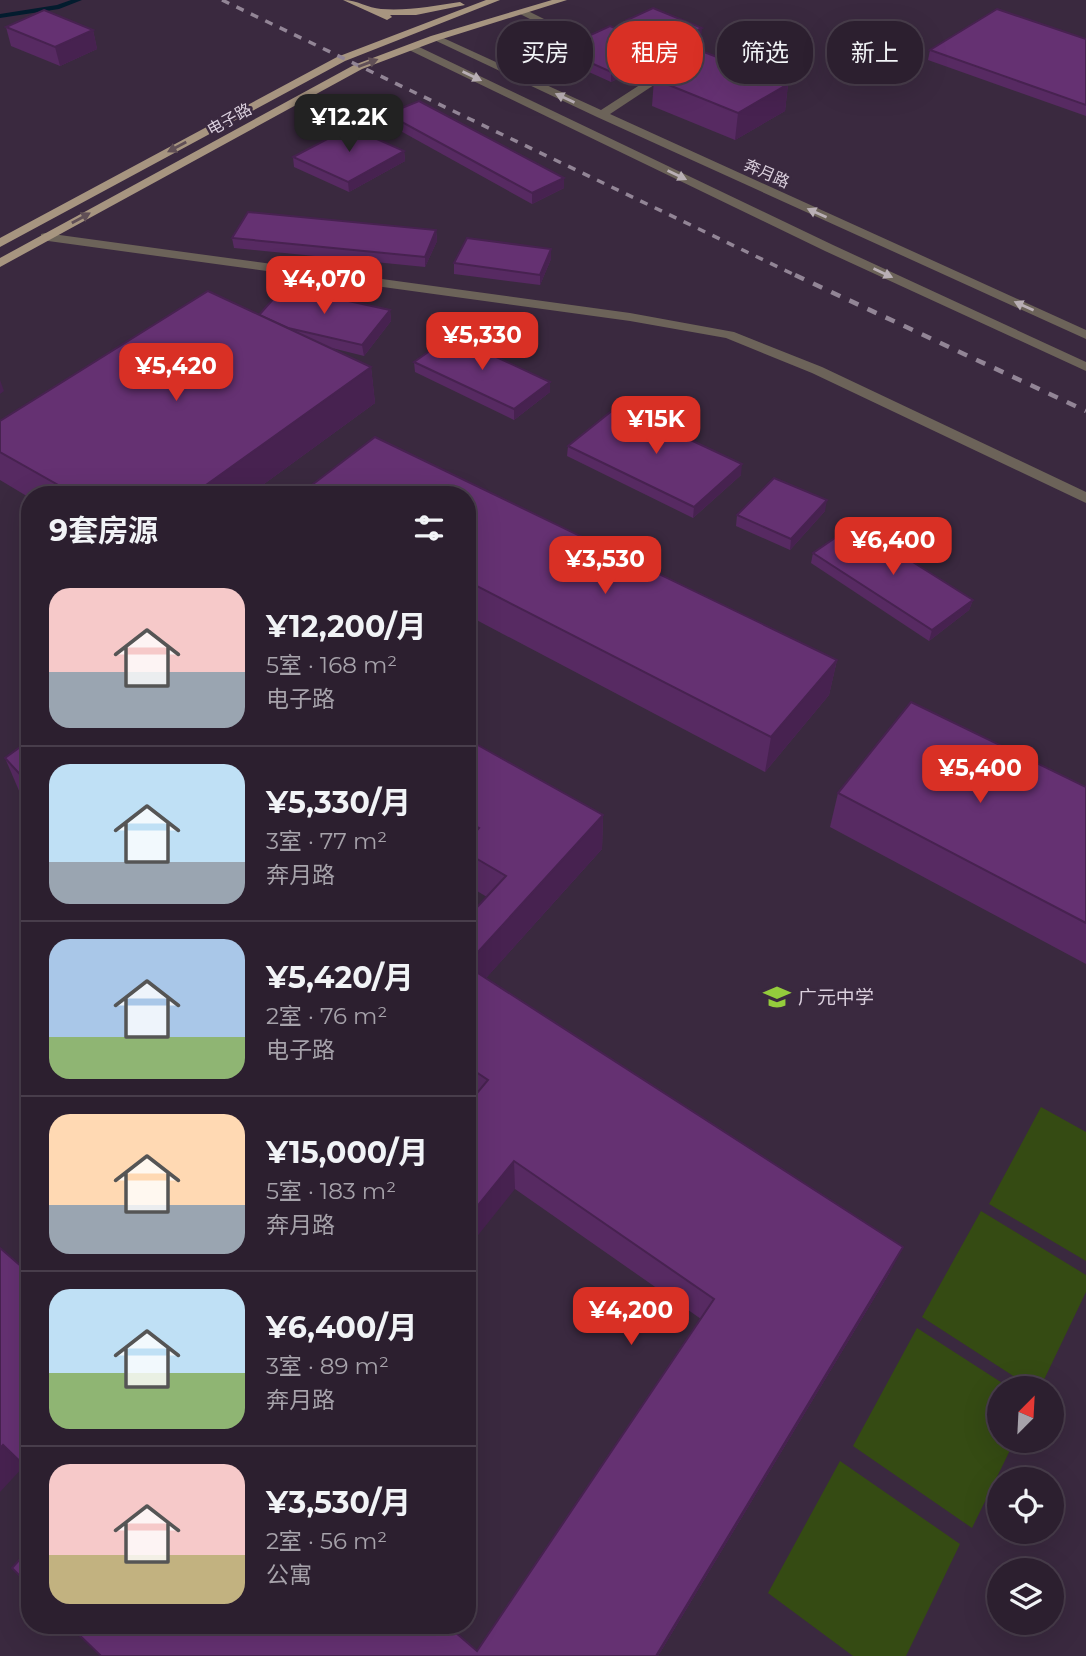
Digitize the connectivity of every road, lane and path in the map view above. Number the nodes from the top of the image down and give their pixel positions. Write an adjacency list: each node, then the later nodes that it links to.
1 (348, 0): 5 (main road)
2 (488, 0): 5 (main road)
3 (495, 0): 7 (main road, 电子路)
4 (562, 0): 6 (main road, 电子路)
5 (377, 12): 7 (main road)
6 (523, 12): 8 (main road, 电子路); 10 (street)
7 (414, 30): 8 (main road); 12 (main road, 电子路, one-way to 12)
8 (435, 38): 9 (main road, 电子路); 10 (street, 奔月路, one-way to 8)
9 (411, 47): 11 (main road, 电子路, one-way to 9); 15 (street, one-way to 15)
10 (601, 115): 14 (street, 奔月路, one-way to 10)
11 (45, 237): 13 (main road, 电子路); 16 (street)
12 (0, 243)
13 (0, 263)
14 (1086, 335)
15 (1086, 367)
16 (1086, 498)

